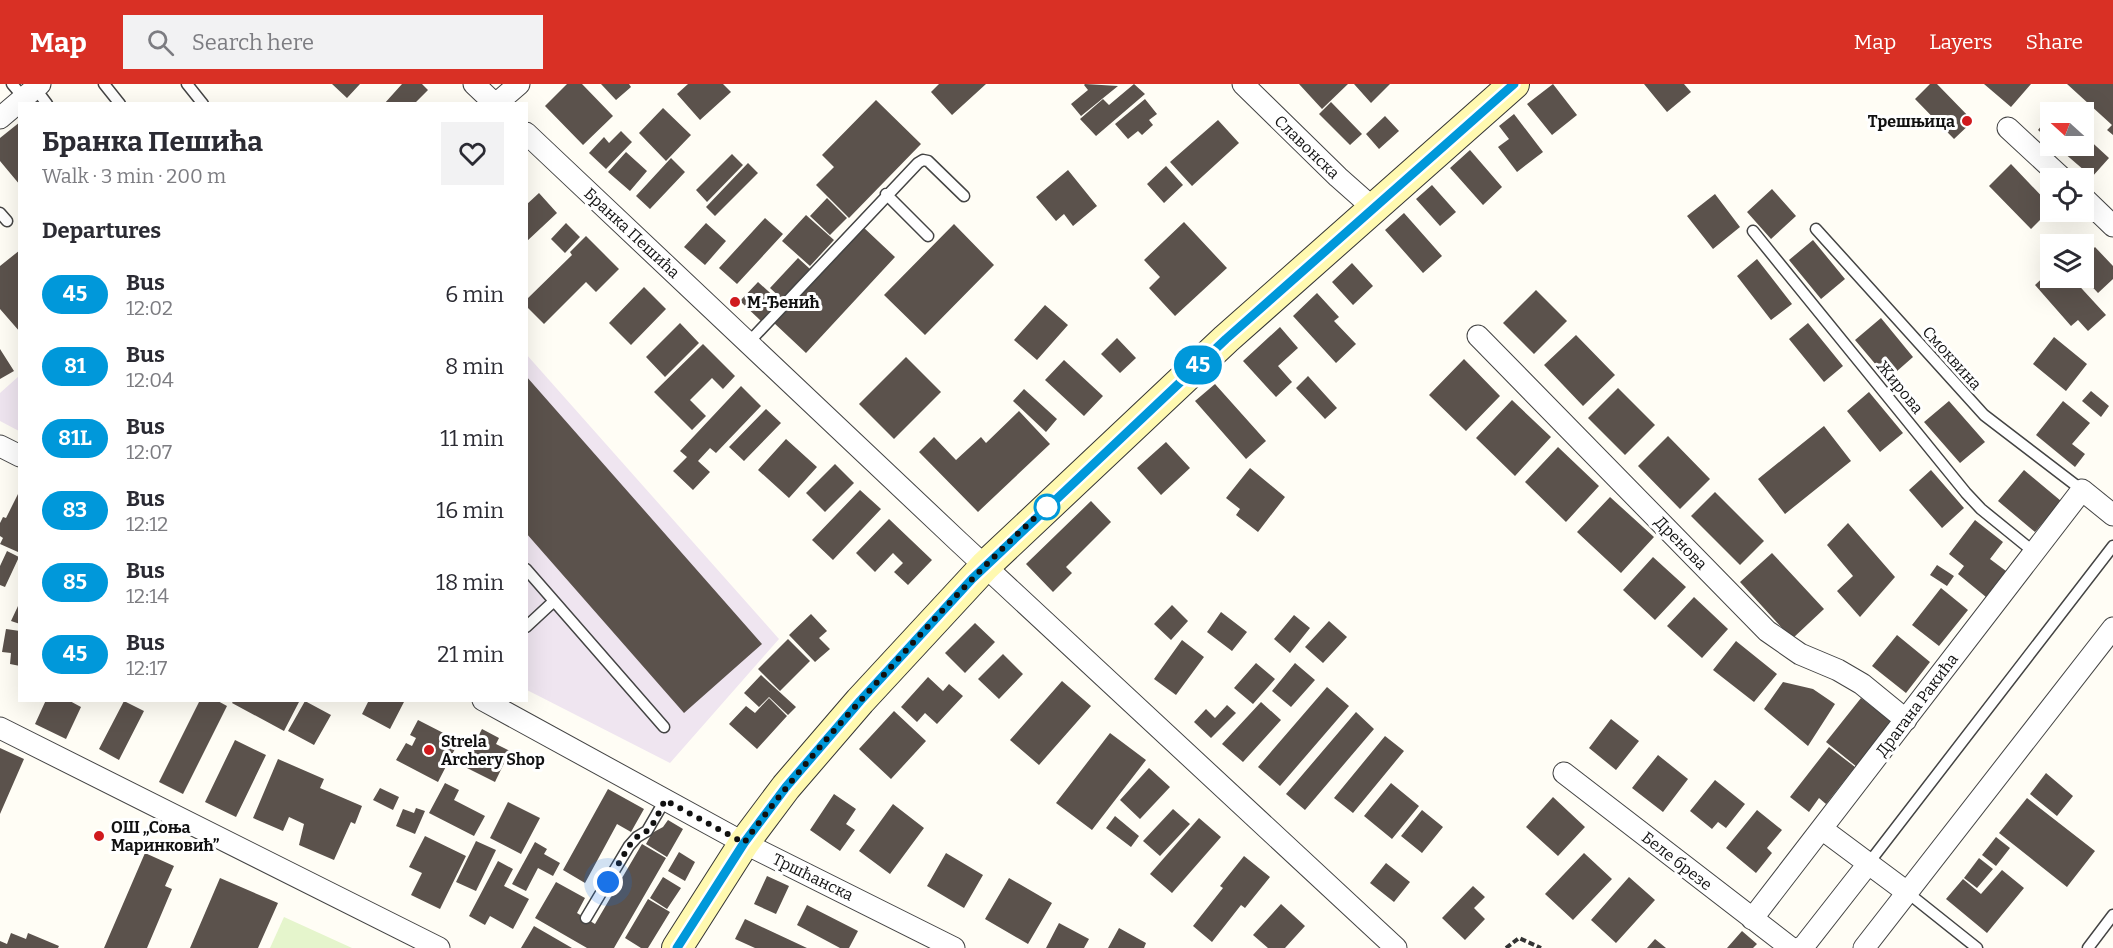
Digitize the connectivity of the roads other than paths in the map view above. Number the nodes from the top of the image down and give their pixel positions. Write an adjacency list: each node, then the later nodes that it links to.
1 (104, 84): 9 (lane)
2 (187, 84): 10 (lane)
3 (474, 84): 11 (street)
4 (519, 84): 12 (street)
5 (1243, 84): 20 (street, Славонска)
6 (1514, 84): 20 (main road)
7 (32, 92): 8 (street)
8 (20, 102)
9 (118, 102)
10 (201, 102)
11 (494, 102)
12 (498, 102)
13 (18, 103): 14 (street)
14 (0, 118)
15 (2008, 128): 17 (street)
16 (528, 135): 27 (street, Бранка Пешића)
17 (2051, 168)
18 (886, 195): 19 (lane); 25 (lane); 27 (lane)
19 (964, 196)
20 (1373, 208): 34 (main road)
21 (2094, 208): 22 (street)
22 (2113, 226)
23 (1816, 229): 30 (lane, Смоквина)
24 (1753, 231): 33 (lane, Жирова)
25 (928, 236)
26 (1478, 336): 40 (street, Дренова)
27 (748, 343): 34 (street, Бранка Пешића)
28 (0, 446): 29 (street)
29 (18, 455)
30 (2082, 490): 31 (street); 33 (street, Драгана Ракића)
31 (2113, 515)
32 (2113, 546): 47 (lane)
33 (2034, 552): 40 (street, Драгана Ракића)
34 (985, 566): 46 (main road); 55 (street, Бранка Пешића)
35 (528, 571): 36 (lane)
36 (554, 601): 37 (lane); 41 (lane)
37 (528, 625)
38 (2113, 628): 48 (street)
39 (487, 702): 44 (street, Тршћанска)
40 (1906, 720): 45 (street, Драгана Ракића)
41 (664, 727)
42 (0, 728): 52 (street)
43 (1564, 773): 51 (street, Беле брезе)
44 (665, 800): 46 (street, Тршћанска); 50 (lane)
45 (1822, 829): 47 (street); 51 (street, Драгана Ракића)
46 (744, 843): 53 (main road); 54 (street, Тршћанска)
47 (1868, 864): 48 (street); 57 (street)
48 (1908, 893): 58 (street); 59 (lane)
49 (2113, 915): 60 (lane)
50 (586, 918)
51 (1752, 919): 56 (street, Беле брезе)
52 (440, 948)
53 (677, 948)
54 (954, 948)
55 (1396, 948)
56 (1791, 948)
57 (1799, 948)
58 (1864, 948)
59 (1977, 948)
60 (2088, 948)

